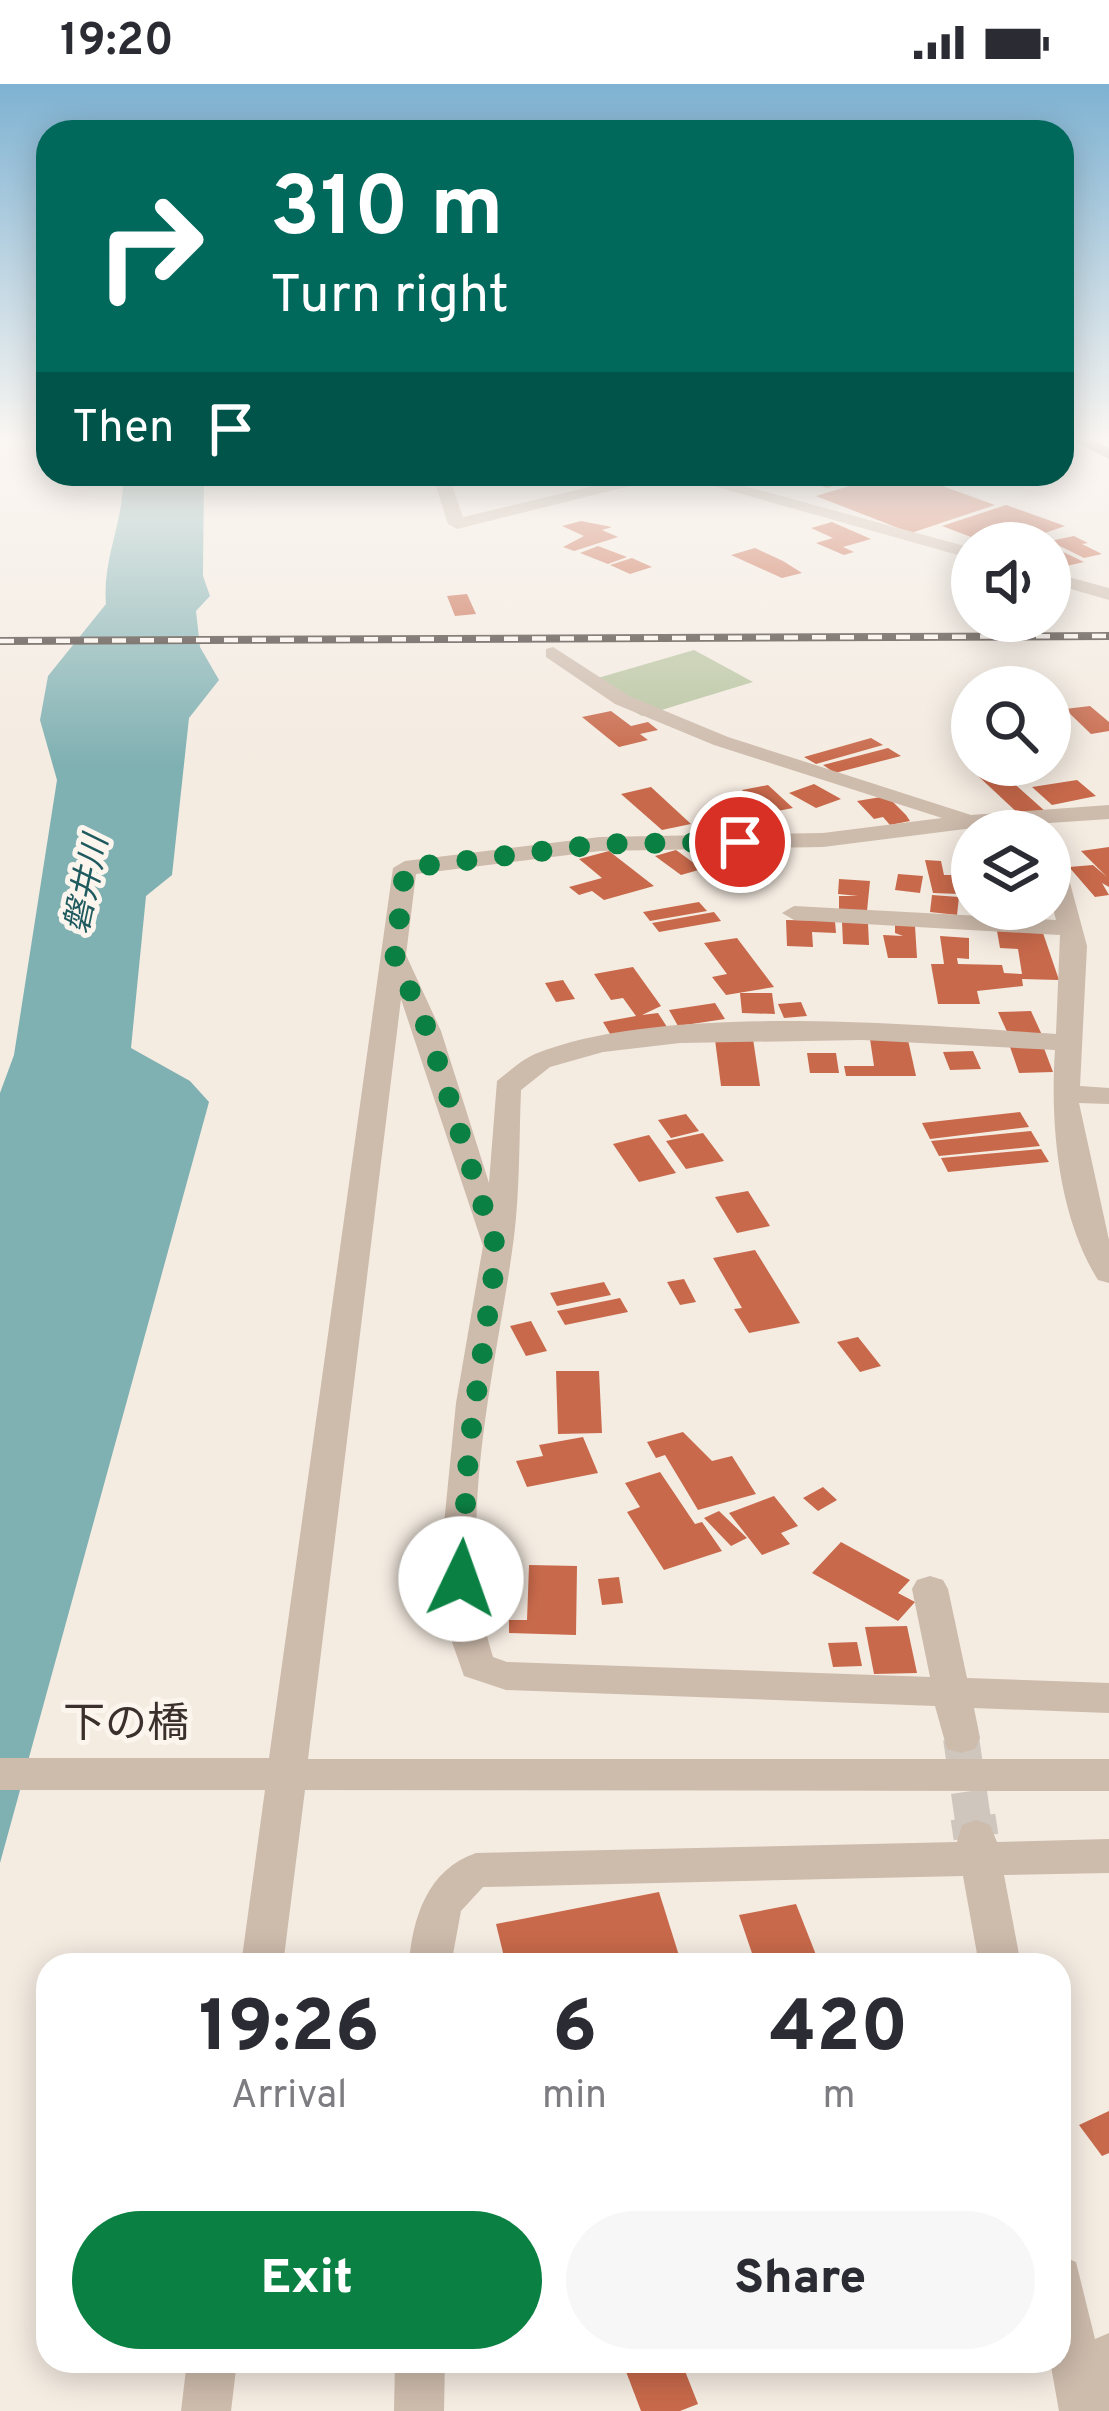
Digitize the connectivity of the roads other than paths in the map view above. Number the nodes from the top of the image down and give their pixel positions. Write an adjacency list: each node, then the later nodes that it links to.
1 (1071, 583): 2 (street)
2 (1109, 594)
3 (553, 653): 5 (street)
4 (1109, 812): 6 (street)
5 (951, 814)
6 (1071, 819)
7 (951, 824): 11 (street)
8 (794, 913): 9 (street)
9 (951, 922)
10 (1070, 930): 12 (street)
11 (395, 957): 15 (street); 22 (street)
12 (1069, 1043): 13 (street); 15 (street)
13 (1068, 1094): 14 (street); 16 (street)
14 (1109, 1096)
15 (497, 1250): 18 (street)
16 (1109, 1273)
17 (930, 1588): 18 (street)
18 (952, 1690): 19 (street); 20 (street)
19 (1109, 1698)
20 (962, 1738)
21 (0, 1774): 22 (street, 下の橋)
22 (272, 1775): 23 (street, 下の橋); 26 (street)
23 (1109, 1775)
24 (978, 1849): 25 (street); 27 (street); 28 (street)
25 (1109, 1856)
26 (263, 1953)
27 (432, 1953)
28 (998, 1953)
29 (1071, 2336): 35 (street)
30 (1109, 2358): 35 (street)
31 (211, 2373): 33 (street)
32 (420, 2373): 34 (street)
33 (206, 2411)
34 (419, 2411)
35 (1087, 2411)

